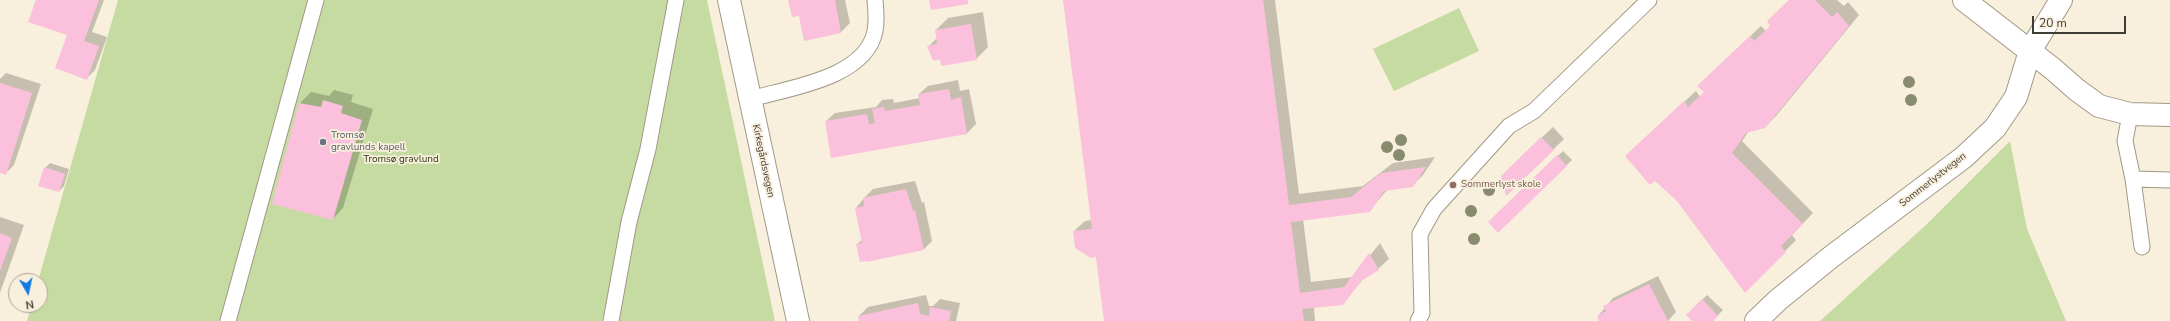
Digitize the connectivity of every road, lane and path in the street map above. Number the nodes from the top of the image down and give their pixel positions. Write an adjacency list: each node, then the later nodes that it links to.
1 (316, 0): 15 (lane)
2 (676, 0): 16 (lane)
3 (729, 0): 9 (street, Kirkegårdsvegen)
4 (875, 0): 9 (lane)
5 (1649, 0): 18 (lane)
6 (1964, 0): 8 (street)
7 (2061, 0): 8 (street, Sommerlystvegen)
8 (2030, 51): 10 (street); 19 (street, Sommerlystvegen)
9 (750, 99): 17 (street, Kirkegårdsvegen)
10 (2130, 114): 11 (street); 12 (lane)
11 (2170, 115)
12 (2133, 180): 13 (lane); 14 (lane)
13 (2170, 180)
14 (2142, 247)
15 (228, 321)
16 (611, 321)
17 (798, 321)
18 (1418, 321)
19 (1756, 321)

